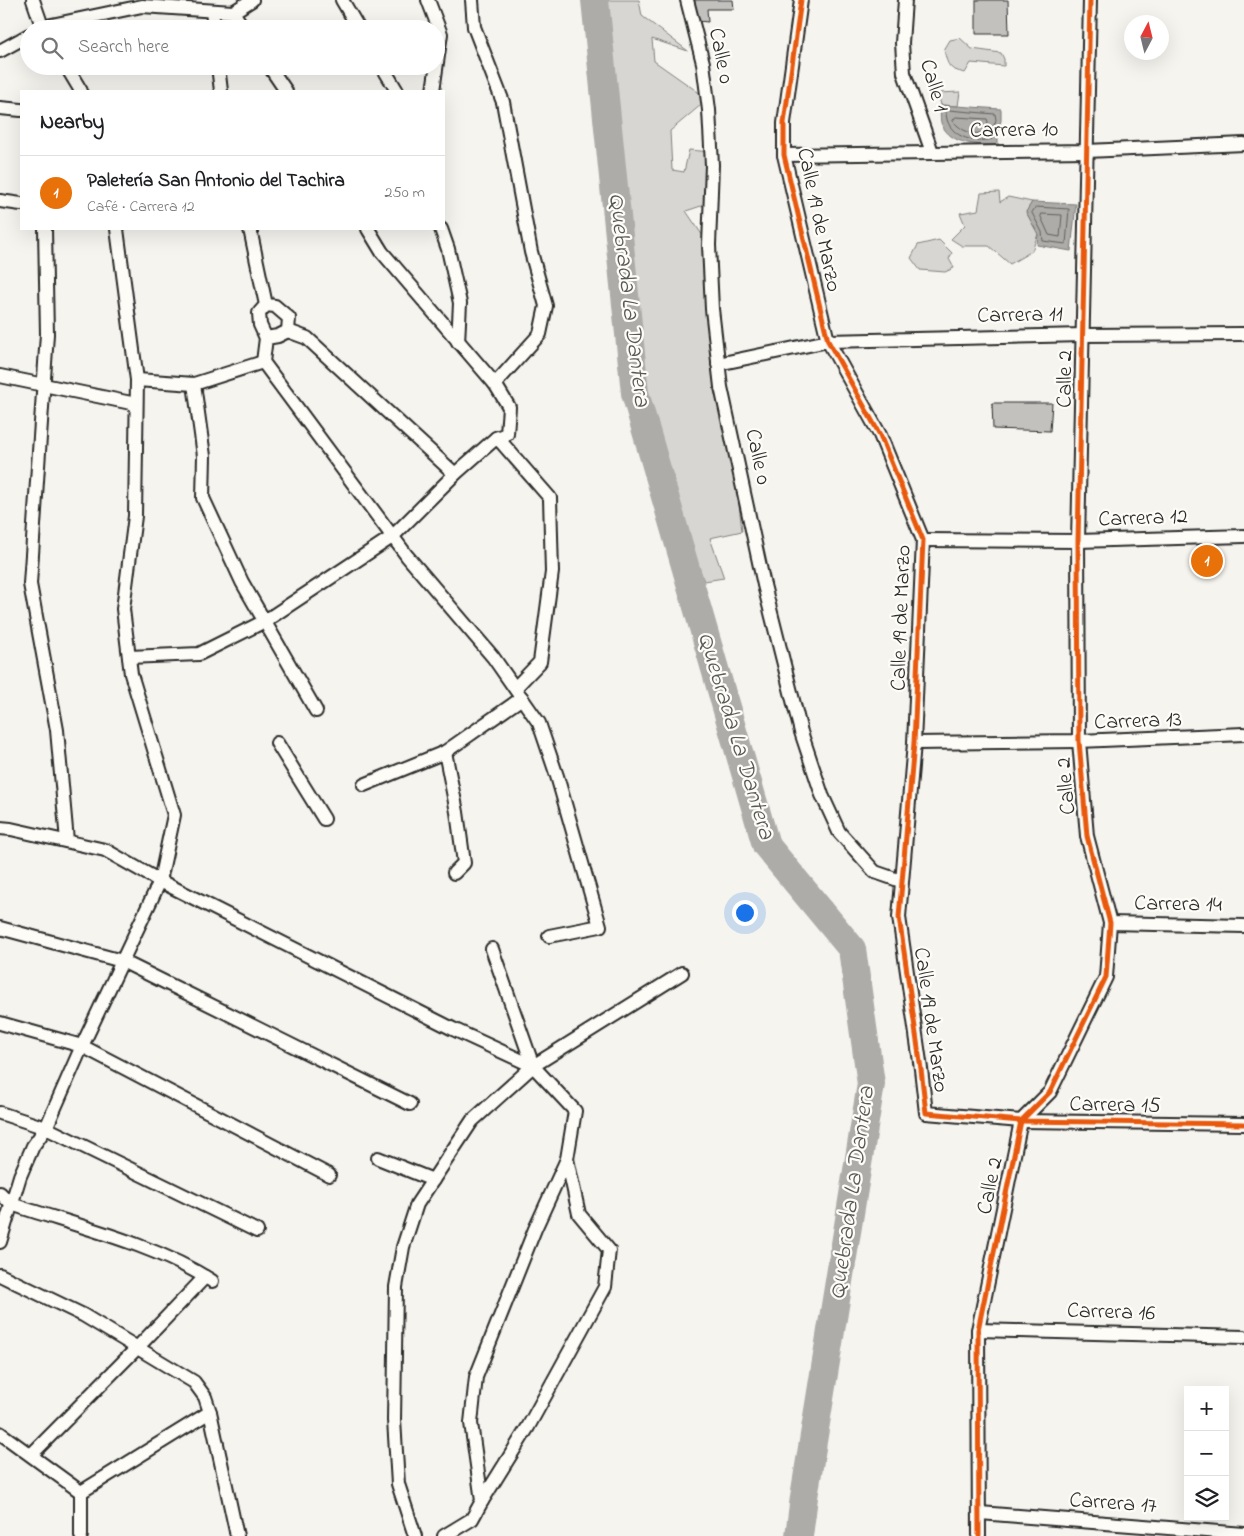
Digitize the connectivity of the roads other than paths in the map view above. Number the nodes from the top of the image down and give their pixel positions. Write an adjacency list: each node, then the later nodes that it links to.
1 (33, 0): 12 (street)
2 (252, 0): 11 (street)
3 (342, 0): 16 (street)
4 (428, 0): 17 (street)
5 (472, 0): 55 (street)
6 (687, 0): 51 (street, Calle 0)
7 (801, 0): 35 (street, Calle 19 de Marzo)
8 (905, 0): 34 (street, Calle 1)
9 (1090, 0): 33 (street, Calle 2)
10 (212, 11): 11 (street); 13 (street); 14 (street)
11 (233, 12): 15 (street)
12 (39, 20)
13 (78, 20)
14 (213, 20)
15 (238, 20)
16 (354, 20)
17 (436, 20)
18 (20, 41): 19 (street)
19 (0, 51)
20 (71, 75): 25 (street)
21 (219, 75): 26 (street)
22 (276, 75): 27 (street)
23 (387, 75): 28 (street)
24 (435, 75): 29 (street)
25 (80, 90)
26 (221, 90)
27 (285, 90)
28 (396, 90)
29 (432, 90)
30 (0, 108): 31 (street)
31 (20, 110)
32 (1244, 144): 33 (street, Carrera 10)
33 (1087, 150): 34 (street, Carrera 10); 46 (street, Calle 2)
34 (932, 152): 35 (street, Carrera 10)
35 (784, 155): 48 (street, Calle 19 de Marzo)
36 (0, 201): 37 (street)
37 (20, 204)
38 (45, 230): 56 (street)
39 (118, 230): 53 (street)
40 (250, 230): 43 (street)
41 (369, 230): 49 (street)
42 (442, 230): 49 (street)
43 (266, 305): 44 (street); 47 (street)
44 (288, 330): 47 (street); 59 (street)
45 (1244, 334): 46 (street, Carrera 11)
46 (1083, 335): 48 (street, Carrera 11); 63 (street, Calle 2)
47 (266, 338): 50 (street)
48 (828, 341): 51 (street, Carrera 11); 62 (street, Calle 19 de Marzo)
49 (458, 342): 55 (street)
50 (263, 362): 54 (street); 61 (street)
51 (718, 364): 79 (street, Calle 0)
52 (0, 376): 56 (street)
53 (137, 380): 54 (street); 57 (street)
54 (194, 384): 64 (street)
55 (494, 384): 58 (street)
56 (44, 386): 57 (street); 76 (street)
57 (136, 404): 65 (street)
58 (496, 438): 59 (street); 66 (street)
59 (455, 474): 61 (street)
60 (1244, 536): 63 (street, Carrera 12)
61 (392, 537): 64 (street); 66 (street)
62 (923, 540): 63 (street, Carrera 12); 71 (street, Calle 19 de Marzo)
63 (1078, 541): 69 (street, Calle 2)
64 (265, 621): 65 (street); 67 (street)
65 (129, 657): 78 (street)
66 (518, 693): 72 (street); 83 (street)
67 (316, 711)
68 (1244, 734): 69 (street, Carrera 13)
69 (1079, 741): 71 (street, Carrera 13); 80 (street, Calle 2)
70 (277, 743): 74 (street)
71 (914, 743): 79 (street, Calle 19 de Marzo)
72 (445, 752): 73 (street); 77 (street)
73 (364, 785)
74 (324, 819)
75 (0, 828): 76 (street)
76 (67, 841): 78 (street)
77 (454, 873)
78 (160, 881): 85 (street); 89 (street)
79 (901, 881): 92 (street, Calle 19 de Marzo)
80 (1110, 924): 81 (street, Carrera 14); 93 (street, Calle 2)
81 (1244, 926)
82 (0, 928): 85 (street)
83 (549, 936)
84 (492, 949): 89 (street)
85 (122, 961): 88 (street); 90 (street)
86 (682, 972): 89 (street)
87 (0, 1024): 88 (street)
88 (82, 1046): 95 (street); 98 (street)
89 (533, 1066): 97 (street); 99 (street)
90 (410, 1104)
91 (0, 1112): 95 (street)
92 (926, 1113): 93 (street, Carrera 15)
93 (1021, 1122): 94 (street, Carrera 15); 105 (street, Calle 2)
94 (1244, 1124)
95 (46, 1128): 101 (street); 102 (street)
96 (378, 1158): 99 (street)
97 (567, 1158): 112 (street); 112 (street)
98 (329, 1175)
99 (433, 1180): 117 (street)
100 (0, 1193): 101 (street)
101 (11, 1204): 103 (street); 107 (street)
102 (257, 1231)
103 (0, 1242)
104 (0, 1275): 107 (street)
105 (978, 1330): 106 (street, Carrera 16); 113 (street, Calle 2)
106 (1244, 1337)
107 (137, 1348): 108 (street); 110 (street)
108 (210, 1412): 111 (street); 116 (street)
109 (0, 1432): 110 (street)
110 (31, 1455): 111 (street)
111 (81, 1492): 115 (street)
112 (482, 1501): 118 (street)
113 (980, 1513): 114 (street, Carrera 17); 119 (street, Calle 2)
114 (1244, 1534)
115 (81, 1536)
116 (237, 1536)
117 (415, 1536)
118 (444, 1536)
119 (979, 1536)

